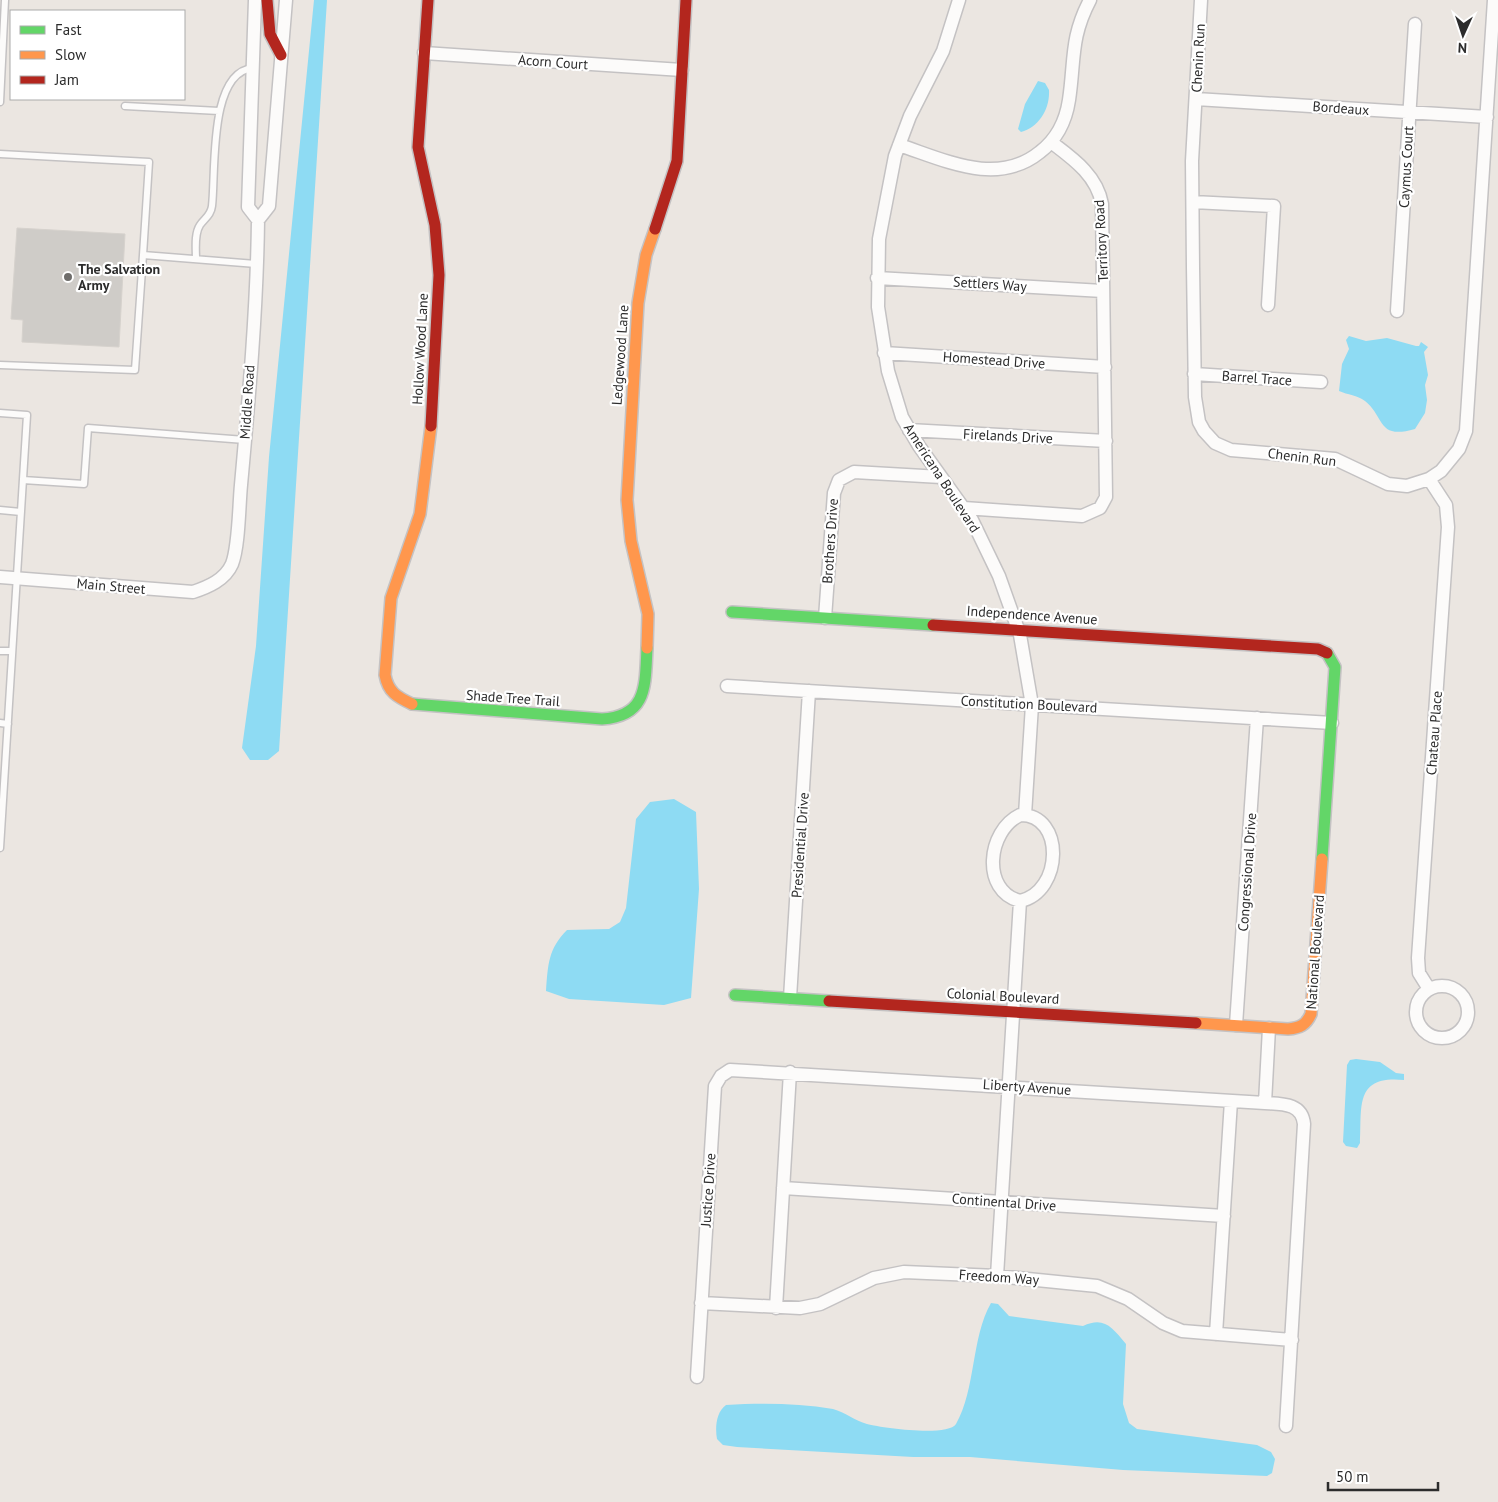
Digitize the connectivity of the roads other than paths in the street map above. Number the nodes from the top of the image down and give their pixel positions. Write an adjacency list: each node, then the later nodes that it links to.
1 (5, 0): 17 (lane)
2 (255, 0): 14 (street, Middle Road)
3 (266, 0): 13 (street)
4 (286, 0): 13 (street, Middle Road)
5 (428, 0): 12 (street, Hollow Wood Lane)
6 (686, 0): 15 (street, Ledgewood Lane)
7 (959, 0): 23 (street, Americana Boulevard)
8 (1090, 0): 22 (street)
9 (1201, 0): 16 (street, Chenin Run)
10 (1494, 0): 21 (street, Chenin Run)
11 (1415, 24): 20 (street, Caymus Court)
12 (424, 54): 15 (street, Acorn Court); 60 (street, Hollow Wood Lane)
13 (281, 56): 26 (street, Middle Road)
14 (253, 68): 19 (lane); 26 (street, Middle Road)
15 (682, 70): 62 (street, Ledgewood Lane)
16 (1196, 99): 20 (street, Bordeaux); 25 (street, Chenin Run)
17 (0, 102)
18 (125, 106): 19 (lane)
19 (219, 111): 28 (lane)
20 (1409, 112): 21 (street, Bordeaux); 33 (street, Caymus Court)
21 (1487, 117): 44 (street, Chenin Run)
22 (1051, 142): 23 (street); 31 (street, Territory Road)
23 (899, 145): 30 (street, Americana Boulevard)
24 (0, 154): 27 (lane)
25 (1193, 202): 32 (street); 37 (street, Chenin Run)
26 (258, 220): 29 (street, Middle Road)
27 (143, 255): 28 (lane); 35 (lane)
28 (196, 259): 29 (lane)
29 (257, 264): 41 (street, Middle Road)
30 (877, 278): 31 (street, Settlers Way); 34 (street, Americana Boulevard)
31 (1104, 291): 36 (street, Territory Road)
32 (1268, 305)
33 (1397, 311)
34 (884, 353): 36 (street, Homestead Drive); 40 (street, Americana Boulevard)
35 (0, 365)
36 (1105, 367): 42 (street, Territory Road)
37 (1194, 374): 38 (street, Barrel Trace); 44 (street, Chenin Run)
38 (1321, 382)
39 (0, 412): 45 (lane)
40 (910, 430): 42 (street, Firelands Drive); 43 (street, Americana Boulevard)
41 (245, 440): 45 (lane); 51 (street, Middle Road)
42 (1106, 441): 46 (street, Territory Road)
43 (941, 477): 46 (street, Americana Boulevard); 53 (street, Brothers Drive)
44 (1429, 479): 70 (street, Chateau Place)
45 (23, 480): 48 (lane)
46 (964, 508): 54 (street, Americana Boulevard)
47 (0, 510): 48 (lane)
48 (21, 512): 50 (lane)
49 (0, 578): 50 (street, Main Street)
50 (16, 579): 51 (street, Main Street); 56 (lane)
51 (220, 580)
52 (732, 612): 53 (street, Independence Avenue)
53 (825, 618): 54 (street, Independence Avenue)
54 (1018, 629): 57 (street, Independence Avenue); 61 (street, Americana Boulevard)
55 (0, 651): 56 (lane)
56 (12, 652): 66 (lane)
57 (1329, 654): 65 (street, National Boulevard)
58 (727, 686): 59 (street, Constitution Boulevard)
59 (809, 691): 61 (street, Constitution Boulevard); 72 (street, Presidential Drive)
60 (394, 694): 62 (street, Shade Tree Trail)
61 (1032, 705): 63 (street, Constitution Boulevard); 67 (street, Americana Boulevard)
62 (632, 710)
63 (1257, 718): 65 (street, Constitution Boulevard); 74 (street, Congressional Drive)
64 (0, 723): 66 (lane)
65 (1332, 723): 75 (street, National Boulevard)
66 (8, 724): 68 (lane)
67 (1025, 815): 69 (street); 69 (street)
68 (0, 848)
69 (1020, 901): 73 (street)
70 (1429, 989): 70 (street)
71 (735, 995): 72 (street, Colonial Boulevard)
72 (790, 998): 73 (street, Colonial Boulevard)
73 (1013, 1012): 74 (street, Colonial Boulevard); 77 (street)
74 (1236, 1025): 75 (street, Colonial Boulevard)
75 (1269, 1028): 79 (street)
76 (790, 1072): 77 (street, Liberty Avenue); 80 (street); 84 (street, Justice Drive)
77 (1008, 1086): 78 (street, Liberty Avenue); 81 (street)
78 (1232, 1101): 79 (street, Liberty Avenue); 82 (street)
79 (1265, 1103): 87 (street)
80 (783, 1188): 81 (street, Continental Drive); 85 (street)
81 (1002, 1202): 82 (street, Continental Drive); 83 (street)
82 (1224, 1216): 86 (street)
83 (997, 1276): 85 (street, Freedom Way); 86 (street, Freedom Way)
84 (701, 1303): 85 (street, Freedom Way); 88 (street, Justice Drive)
85 (776, 1308)
86 (1216, 1334): 87 (street, Freedom Way)
87 (1292, 1340): 89 (street)
88 (697, 1377)
89 (1286, 1426)

